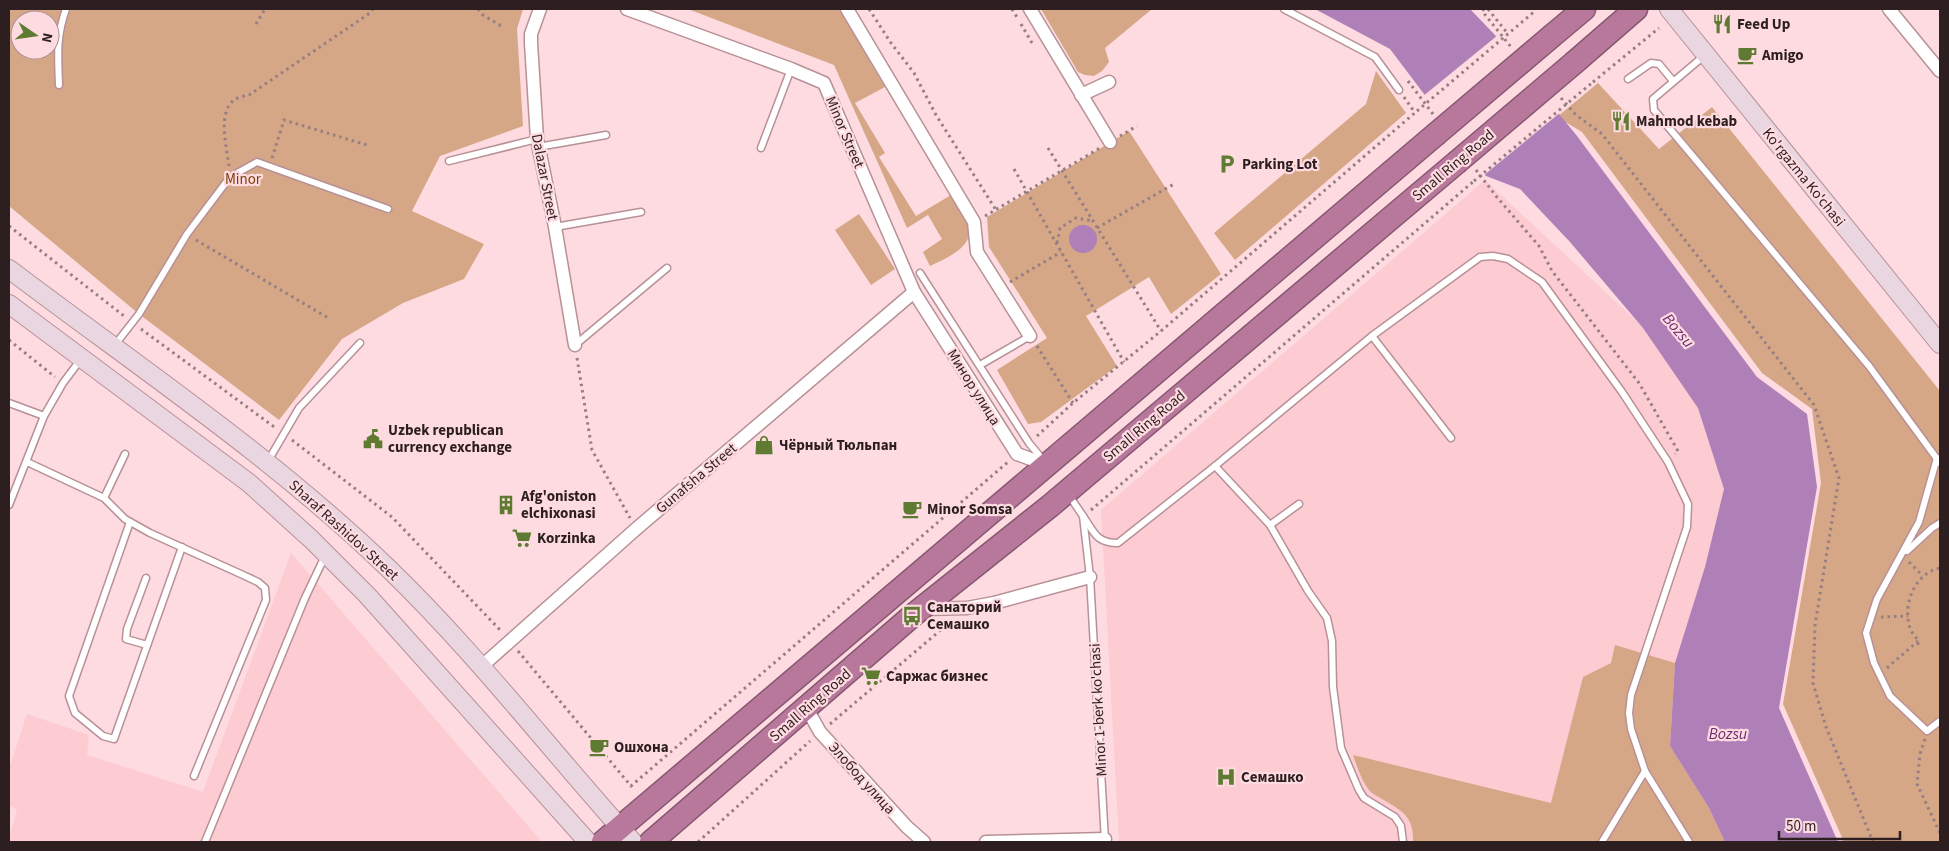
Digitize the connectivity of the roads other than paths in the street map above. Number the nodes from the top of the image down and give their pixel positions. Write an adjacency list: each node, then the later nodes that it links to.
1 (66, 9): 17 (lane)
2 (540, 9): 22 (street, Dalazar Street)
3 (627, 9): 12 (street, Minor Street)
4 (847, 9): 33 (street)
5 (1030, 9): 19 (street)
6 (1284, 9): 18 (lane)
7 (1584, 9): 41 (highway, Small Ring Road, bridge)
8 (1669, 9): 11 (main road, Ko'rgazma Ko'chasi)
9 (1890, 9): 13 (street)
10 (1626, 14): 44 (highway, Small Ring Road, bridge)
11 (1705, 55): 15 (lane); 36 (main road, Ko'rgazma Ko'chasi)
12 (791, 69): 23 (lane); 31 (street, Minor Street)
13 (1940, 71)
14 (1628, 79): 15 (lane)
15 (1673, 81): 47 (lane)
16 (1109, 82): 19 (street)
17 (59, 85)
18 (1399, 90)
19 (1081, 95): 21 (street)
20 (606, 135): 22 (lane)
21 (1110, 142)
22 (538, 143): 24 (lane); 27 (street, Dalazar Street)
23 (760, 148)
24 (449, 161)
25 (388, 209): 38 (lane)
26 (641, 212): 27 (lane)
27 (555, 227): 37 (street, Dalazar Street)
28 (667, 268): 37 (lane)
29 (9, 269): 38 (main road, Sharaf Rashidov Street)
30 (920, 273): 40 (lane)
31 (914, 292): 50 (street, Минор улица); 67 (street, Gunafsha Street)
32 (9, 304): 39 (main road, Sharaf Rashidov Street)
33 (1030, 336): 40 (lane)
34 (1372, 336): 45 (lane); 51 (lane); 70 (lane)
35 (360, 342): 49 (lane)
36 (1940, 342)
37 (575, 345)
38 (114, 347): 49 (main road, Sharaf Rashidov Street)
39 (82, 358): 43 (lane); 61 (main road, Sharaf Rashidov Street)
40 (980, 365): 50 (lane)
41 (1133, 390): 44 (highway); 50 (highway, Small Ring Road)
42 (9, 403): 43 (lane)
43 (44, 416): 48 (lane)
44 (1156, 416): 52 (highway, Small Ring Road)
45 (1451, 438)
46 (125, 454): 53 (lane)
47 (1939, 460): 62 (lane)
48 (27, 462): 53 (lane); 55 (lane)
49 (268, 462): 67 (main road, Sharaf Rashidov Street)
50 (1047, 465): 72 (highway, Small Ring Road)
51 (1215, 466): 56 (lane); 59 (lane)
52 (1066, 492): 56 (lane, Minor 1-berk ko'chasi); 65 (highway, Small Ring Road)
53 (104, 498): 57 (lane)
54 (1299, 504): 59 (lane)
55 (9, 505)
56 (1083, 516): 63 (lane, Minor 1-berk ko'chasi)
57 (130, 522): 60 (lane); 66 (lane)
58 (1940, 523): 62 (lane)
59 (1270, 525): 80 (lane)
60 (182, 547): 66 (lane); 71 (lane)
61 (326, 554): 74 (lane); 75 (main road, Sharaf Rashidov Street)
62 (1902, 555): 69 (lane)
63 (1090, 577): 65 (street); 73 (lane, Minor 1-berk ko'chasi)
64 (146, 578): 66 (lane)
65 (920, 610): 68 (highway, Small Ring Road)
66 (147, 645)
67 (482, 666): 72 (main road, Sharaf Rashidov Street)
68 (807, 709): 77 (highway, Small Ring Road); 78 (street, Элобод улица)
69 (1940, 721)
70 (1645, 771): 81 (lane); 82 (lane)
71 (194, 776)
72 (627, 835): 76 (highway, Small Ring Road)
73 (1105, 841): 79 (street)
74 (205, 842)
75 (588, 842)
76 (603, 842)
77 (651, 842)
78 (924, 842)
79 (986, 842)
80 (1403, 842)
81 (1602, 842)
82 (1689, 842)

